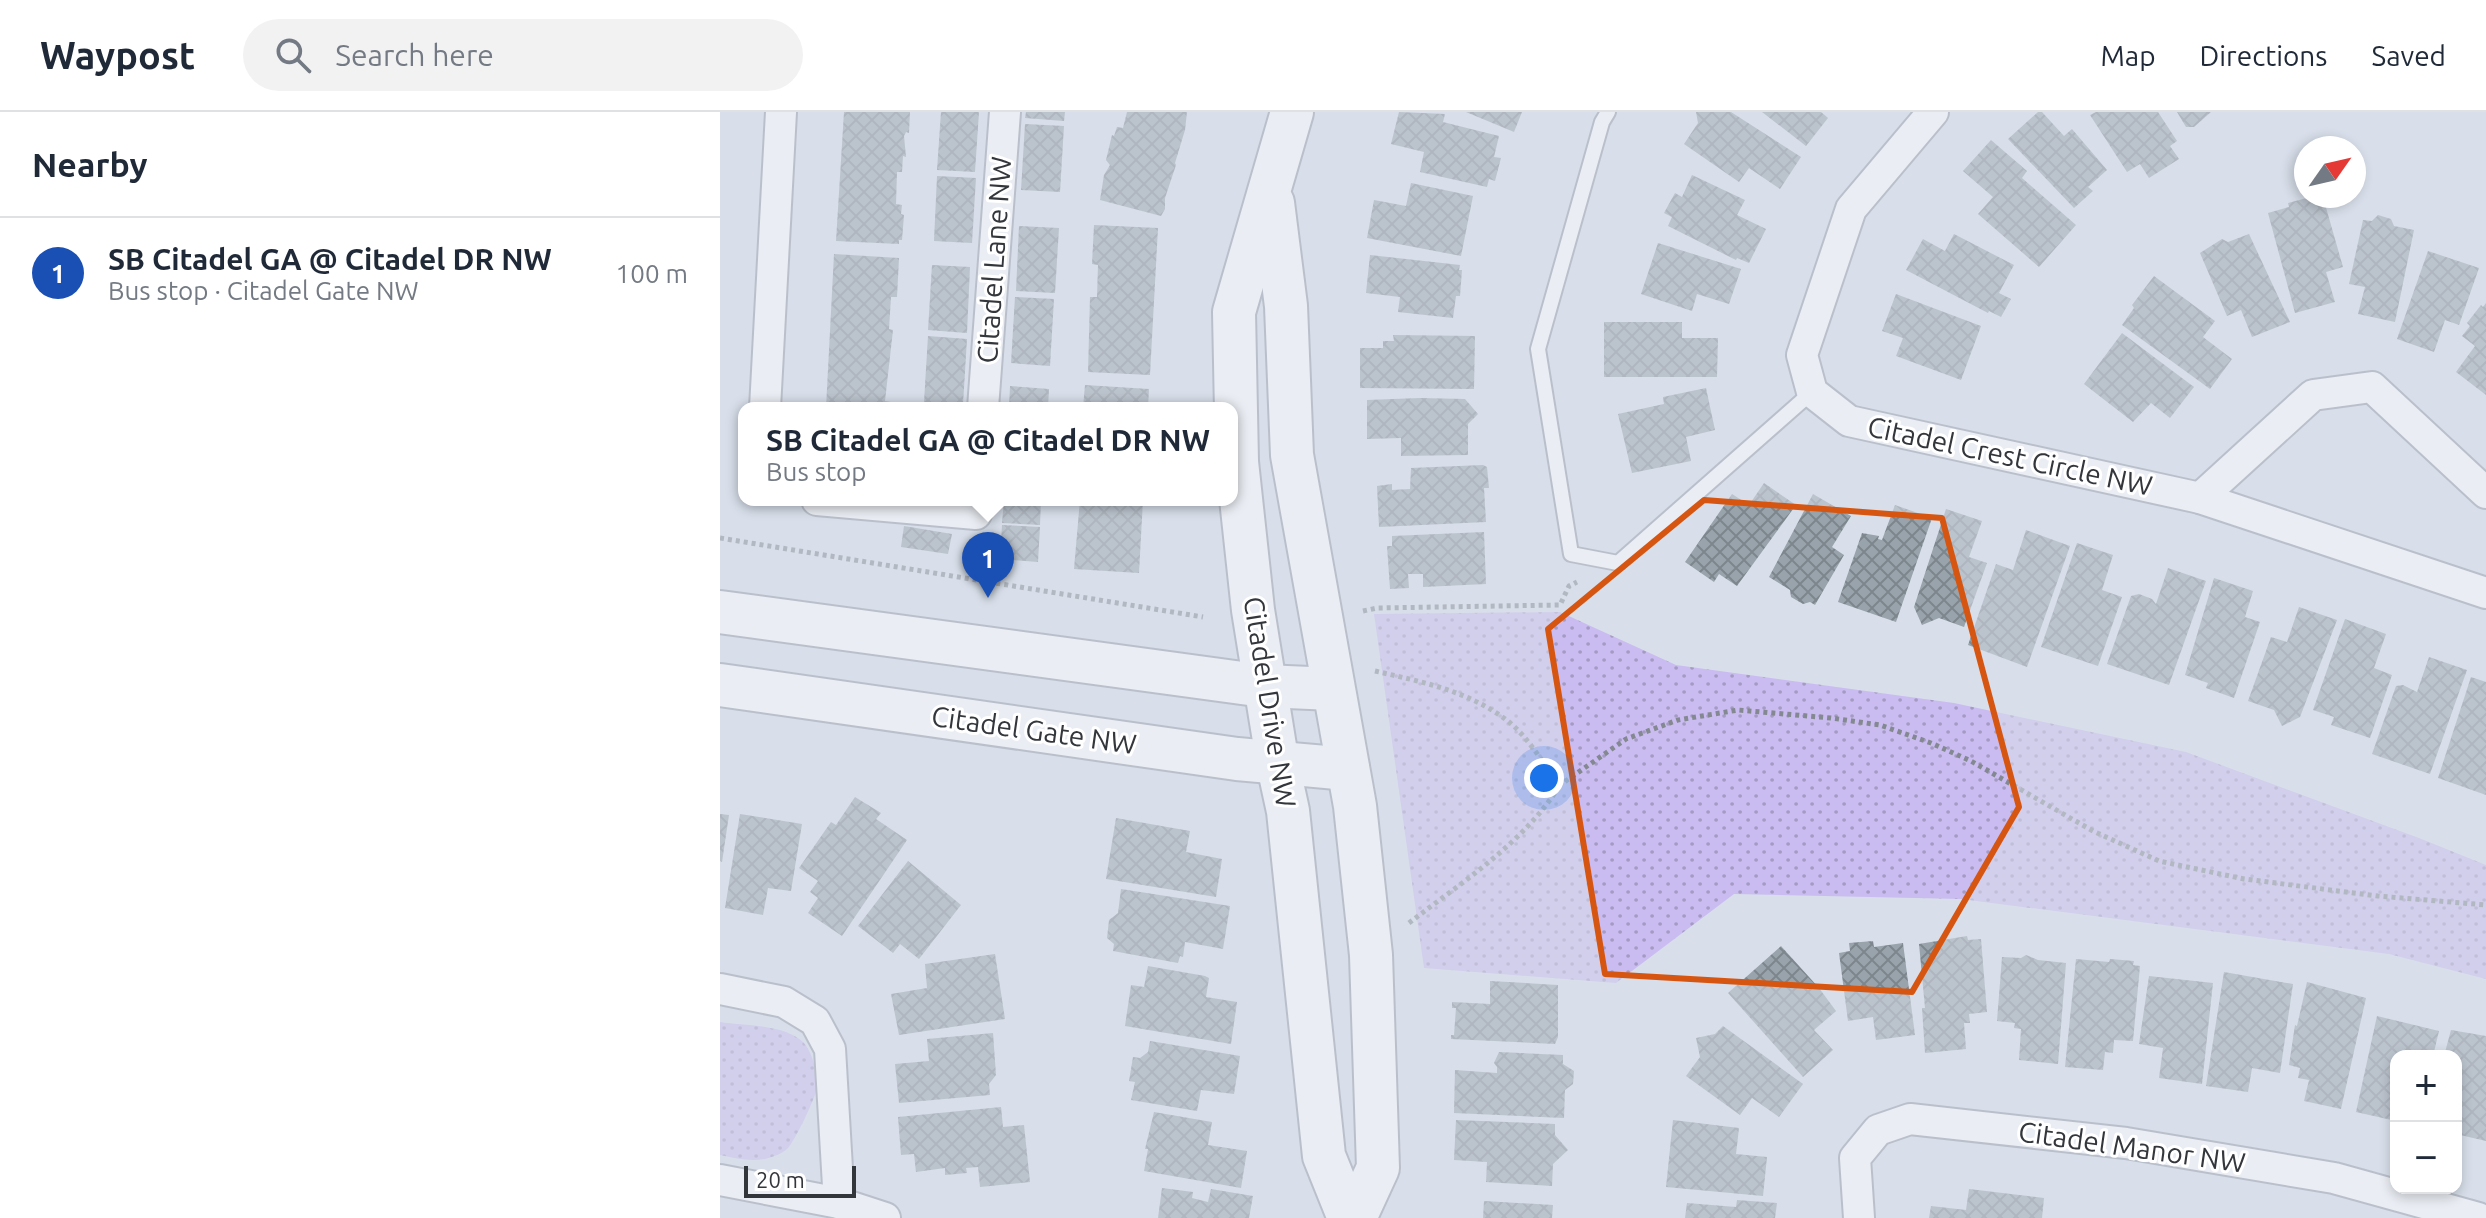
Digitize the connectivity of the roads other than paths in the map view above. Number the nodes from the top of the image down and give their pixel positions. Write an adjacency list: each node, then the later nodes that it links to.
1 (781, 112): 8 (street)
2 (1005, 112): 9 (street, Citadel Lane NW)
3 (1292, 112): 6 (street, Citadel Drive NW)
4 (1608, 112): 7 (lane)
5 (1933, 112): 7 (street)
6 (1271, 186): 10 (street, Citadel Drive NW); 20 (street, Citadel Drive NW)
7 (1812, 392): 13 (street, Citadel Crest Circle NW)
8 (765, 402)
9 (983, 402)
10 (1236, 402)
11 (1238, 470): 19 (street, Citadel Drive NW)
12 (2486, 493): 13 (street)
13 (2200, 498): 16 (street, Citadel Crest Circle NW)
14 (885, 506): 15 (street)
15 (977, 506)
16 (2486, 593)
17 (720, 612): 19 (street)
18 (720, 685): 21 (street, Citadel Gate NW)
19 (1264, 686): 20 (street); 21 (street, Citadel Drive NW)
20 (1333, 689): 22 (street, Citadel Drive NW)
21 (1278, 765): 22 (street, Citadel Gate NW); 27 (street, Citadel Drive NW)
22 (1348, 769): 28 (street, Citadel Drive NW)
23 (720, 989): 25 (street)
24 (720, 1180): 25 (street)
25 (839, 1203): 26 (street)
26 (885, 1218)
27 (1349, 1218)
28 (1355, 1218)
29 (1859, 1218): 30 (street, Citadel Manor NW)
30 (2478, 1218)

